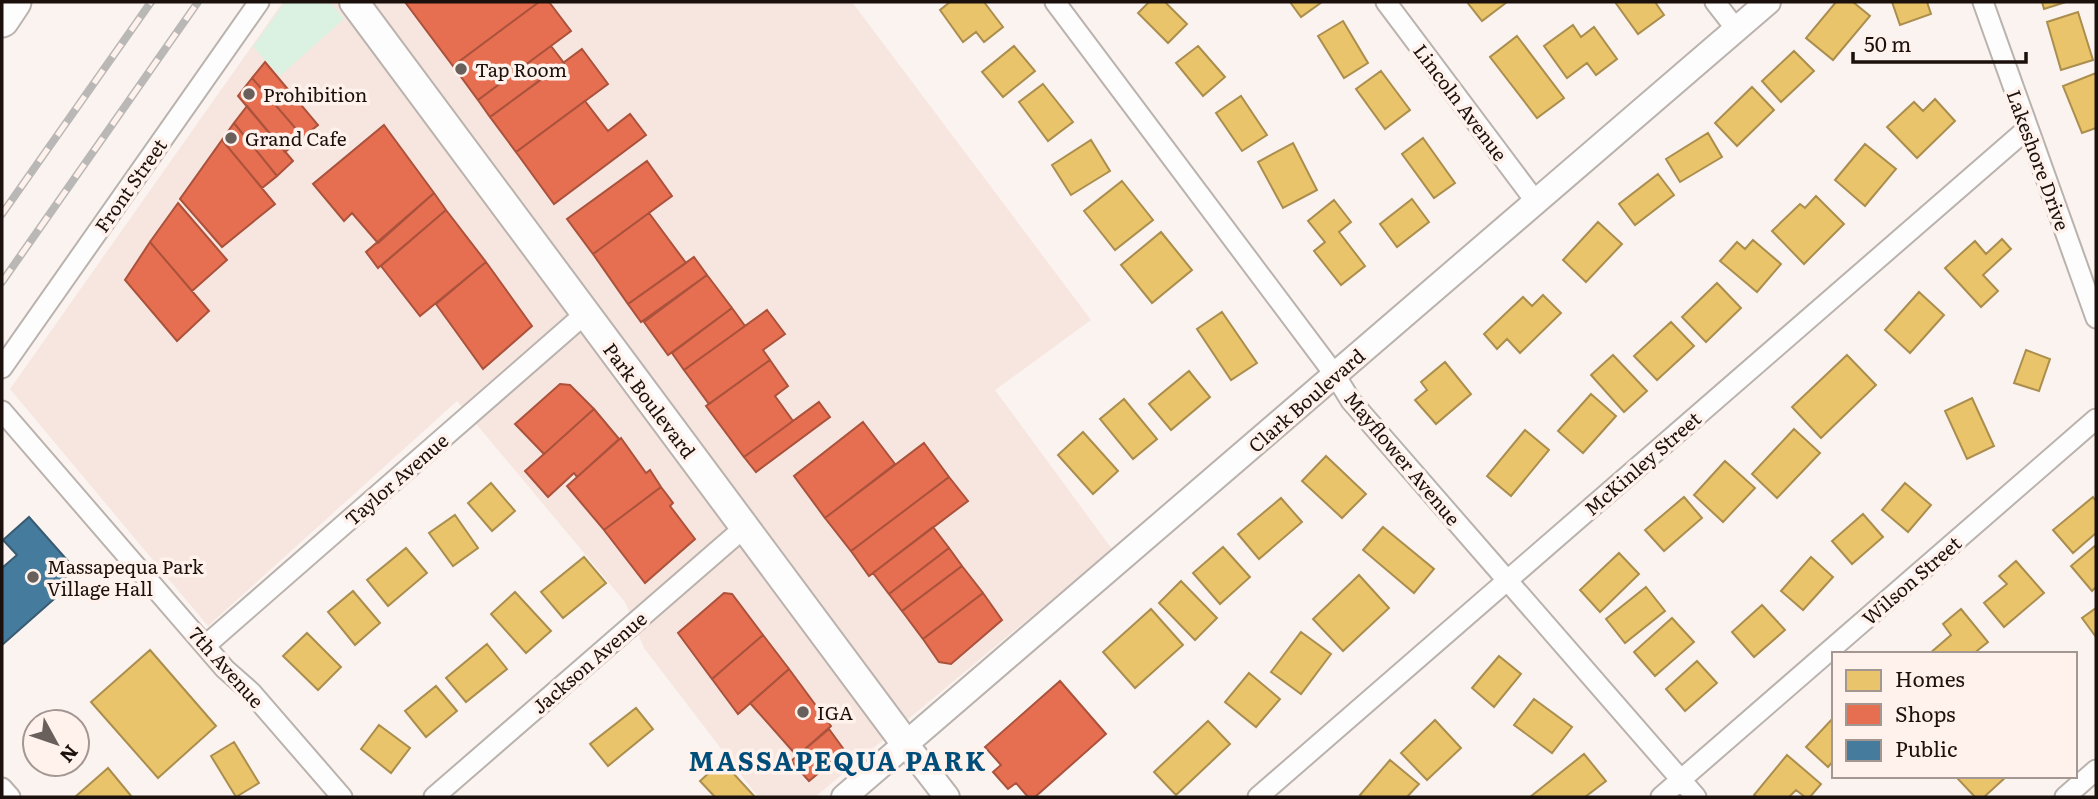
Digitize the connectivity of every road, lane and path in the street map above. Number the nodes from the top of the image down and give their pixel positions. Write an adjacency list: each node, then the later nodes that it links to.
1 (15, 2): 9 (highway)
2 (259, 2): 15 (street, Front Street)
3 (354, 2): 13 (main road, Park Boulevard)
4 (1055, 2): 16 (street, Mayflower Avenue)
5 (1386, 2): 12 (street, Lincoln Avenue)
6 (1716, 2): 10 (street)
7 (1768, 2): 10 (street, Clark Boulevard)
8 (1983, 2): 11 (street, Lakeshore Drive)
9 (2, 20)
10 (1736, 29): 12 (street, Clark Boulevard)
11 (2027, 129): 14 (street, Lakeshore Drive); 20 (street, McKinley Street)
12 (1535, 202): 16 (street, Clark Boulevard)
13 (586, 313): 19 (main road, Park Boulevard); 21 (street, Taylor Avenue)
14 (2096, 318)
15 (2, 368)
16 (1335, 375): 20 (street, Mayflower Avenue); 22 (street, Clark Boulevard)
17 (2, 411): 21 (street, 7th Avenue)
18 (2096, 419): 24 (street, Wilson Street)
19 (745, 527): 22 (main road, Park Boulevard); 28 (street, Jackson Avenue)
20 (1508, 580): 24 (street, Mayflower Avenue); 31 (street, McKinley Street)
21 (206, 645): 27 (street, 7th Avenue)
22 (906, 744): 29 (street, Clark Boulevard); 30 (street, Park Boulevard)
23 (2096, 770): 34 (street)
24 (1681, 780): 32 (street, Wilson Street); 33 (street, Mayflower Avenue)
25 (2, 788): 26 (street)
26 (10, 797)
27 (342, 797)
28 (434, 797)
29 (844, 797)
30 (947, 797)
31 (1258, 797)
32 (1661, 797)
33 (1696, 797)
34 (2065, 797)

